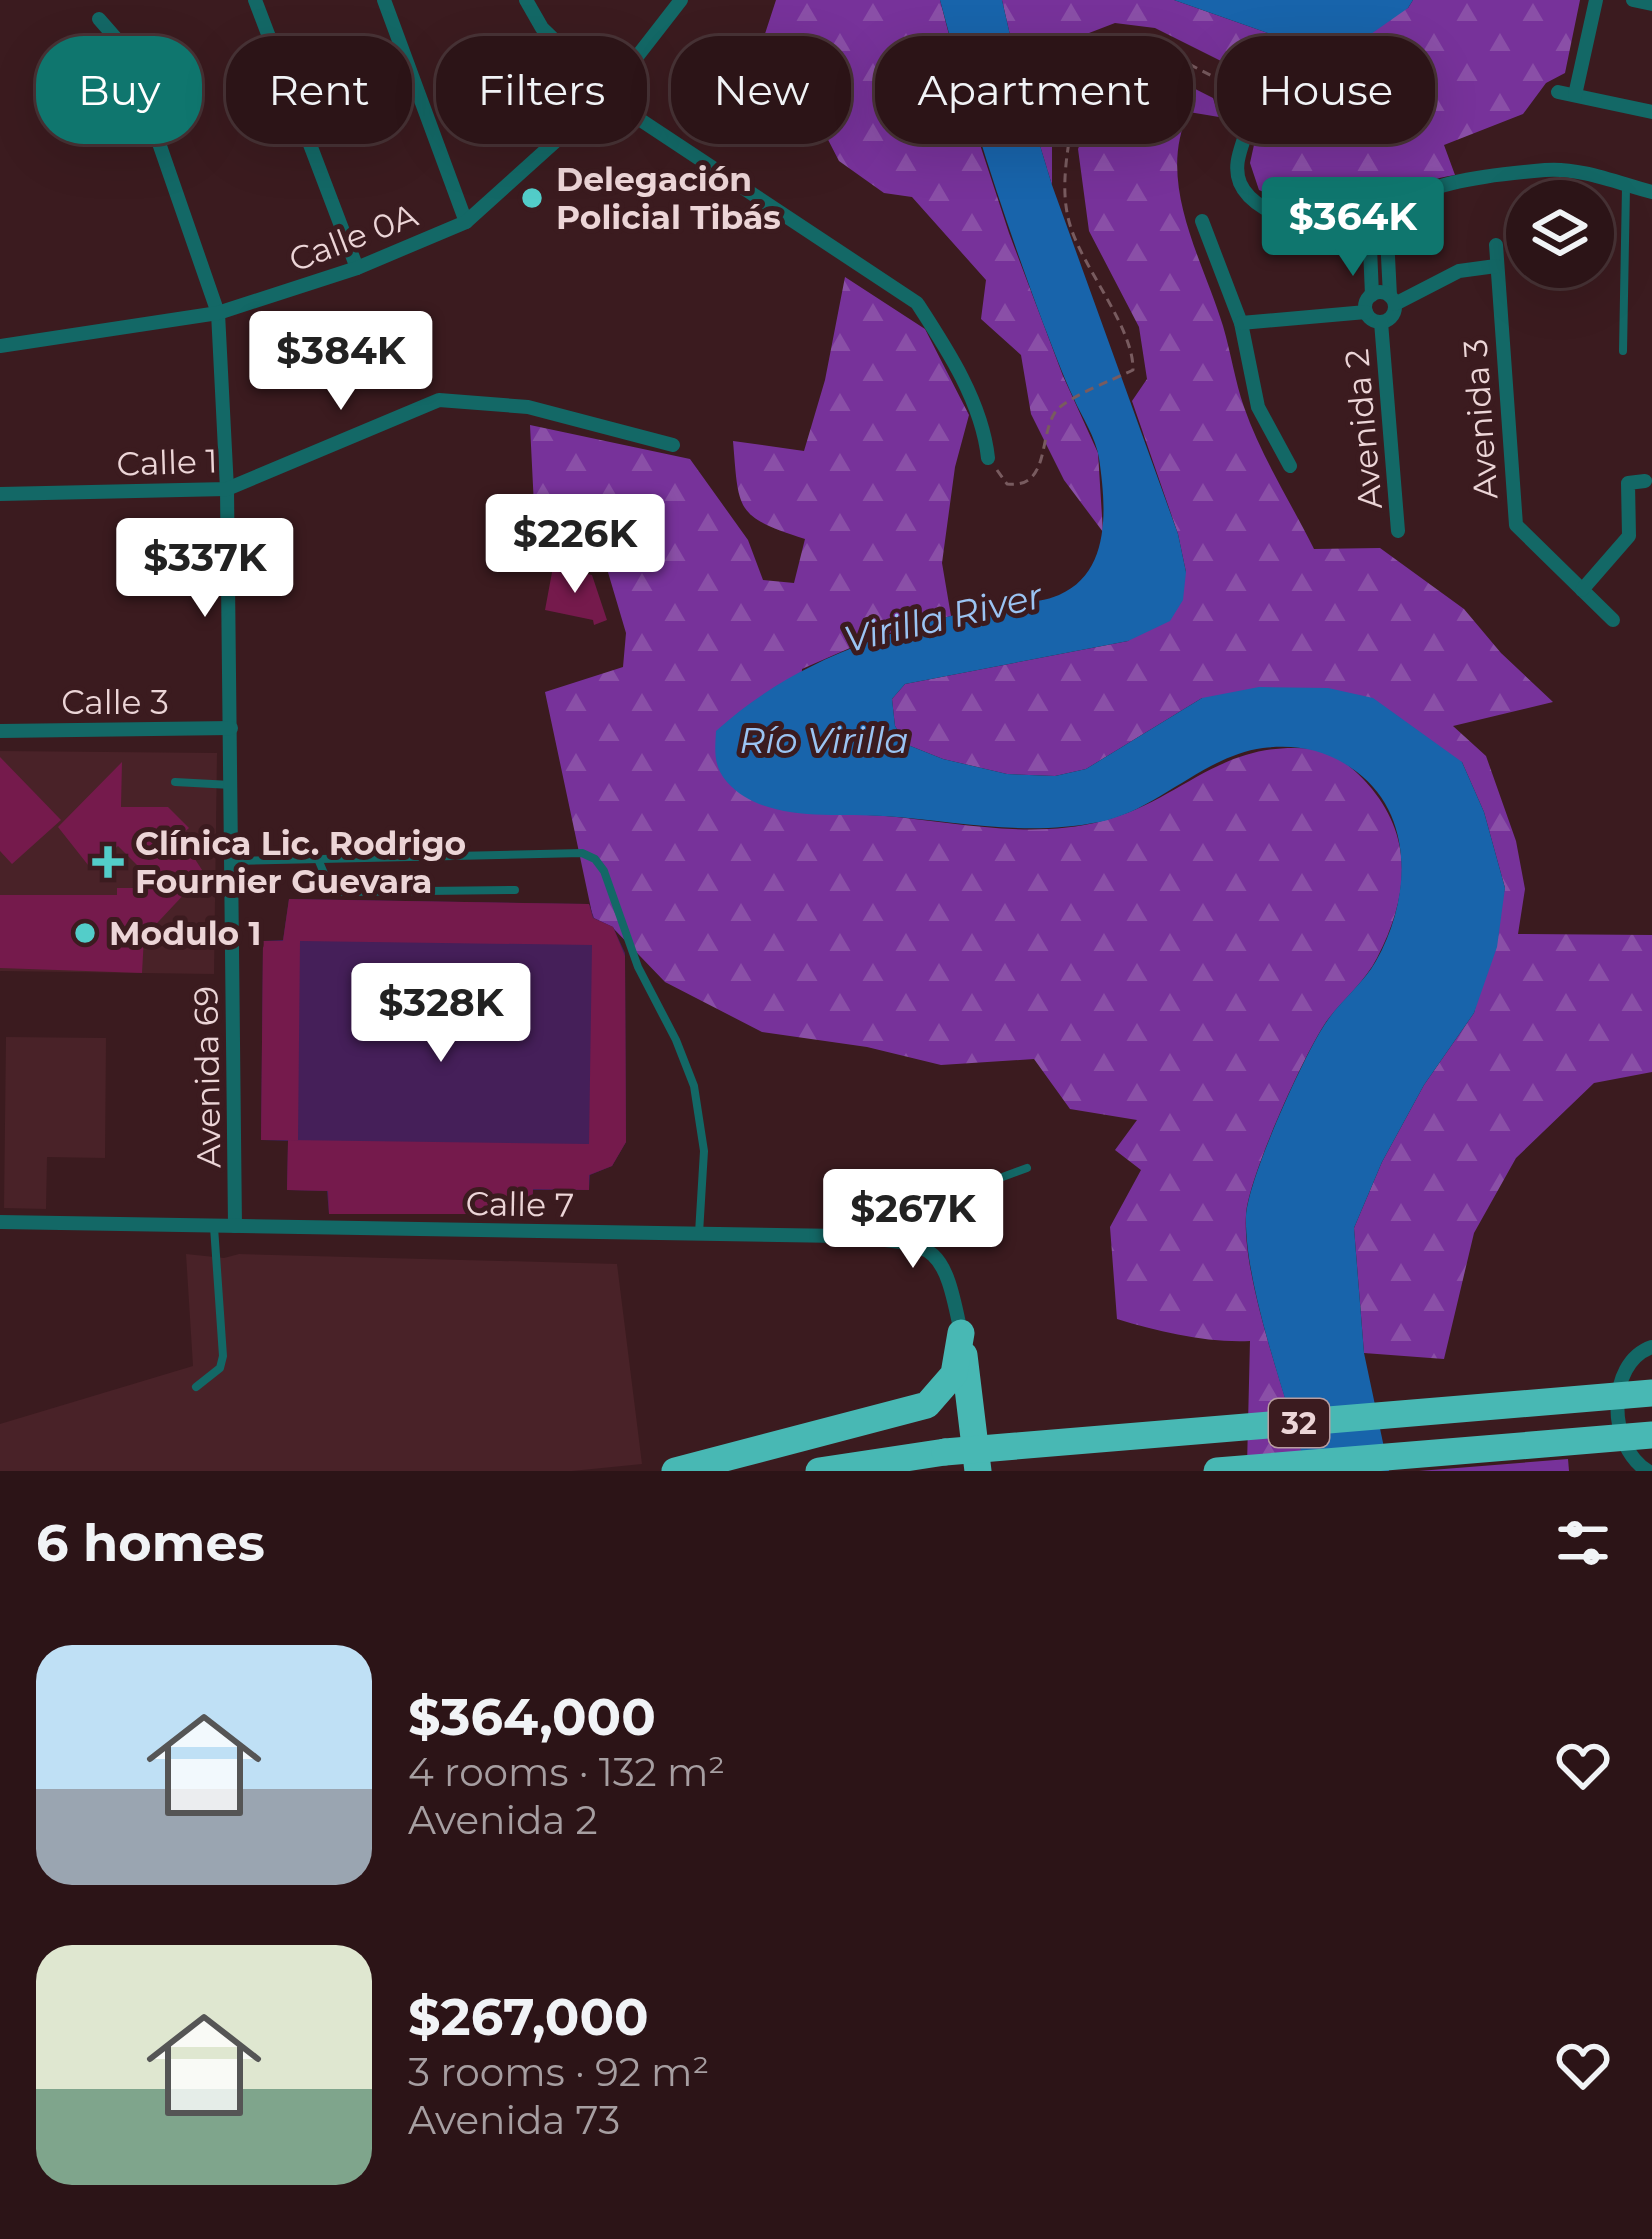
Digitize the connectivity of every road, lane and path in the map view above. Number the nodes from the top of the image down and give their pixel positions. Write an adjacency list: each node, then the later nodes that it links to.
1 (255, 0): 26 (street)
2 (384, 0): 22 (street)
3 (526, 0): 9 (street)
4 (681, 0): 10 (street, Calle 0A)
5 (1595, 0): 13 (street)
6 (1633, 0): 7 (street)
7 (1652, 4)
8 (99, 20): 30 (street, Avenida 69)
9 (550, 36)
10 (647, 44)
11 (1217, 79): 36 (path)
12 (1558, 92): 13 (street)
13 (1575, 95): 14 (street)
14 (1652, 112)
15 (647, 124): 36 (street)
16 (553, 144): 22 (street, Calle 0A)
17 (1242, 144): 23 (street)
18 (1626, 185): 19 (street); 20 (street); 34 (lane)
19 (1652, 192)
20 (1386, 218): 23 (street); 28 (street)
21 (1202, 221): 32 (street)
22 (466, 222): 26 (street, Calle 0A)
23 (1369, 224): 27 (street, Avenida 2)
24 (1496, 245): 25 (street, Avenida 3)
25 (1496, 266): 28 (street); 42 (street, Avenida 3)
26 (357, 268): 30 (street, Calle 0A)
27 (1372, 295): 28 (street); 29 (street, Avenida 2)
28 (1392, 300): 31 (street, Avenida 2)
29 (1366, 312): 31 (street, Avenida 2); 32 (street)
30 (218, 313): 33 (street, Calle 0A); 39 (street, Avenida 69)
31 (1382, 322): 41 (street, Avenida 2)
32 (1240, 323): 37 (street)
33 (0, 346)
34 (1623, 351)
35 (673, 445): 39 (street, Calle 1)
36 (988, 458)
37 (1290, 466)
38 (1645, 482): 42 (street)
39 (227, 489): 40 (street, Calle 1); 44 (street, Avenida 69)
40 (0, 494)
41 (1398, 531)
42 (1582, 590): 43 (street, Avenida 3)
43 (1613, 620)
44 (231, 728): 45 (street, Calle 3); 47 (street, Avenida 69)
45 (0, 731)
46 (175, 782): 47 (lane)
47 (231, 785): 49 (street, Avenida 69)
48 (318, 859): 49 (lane); 50 (lane); 55 (lane)
49 (232, 861): 54 (street, Avenida 69)
50 (515, 890)
51 (1027, 1168): 56 (lane, Calle 7)
52 (0, 1222): 53 (street, Calle 7)
53 (213, 1226): 54 (street, Calle 7); 59 (lane)
54 (236, 1226): 55 (street, Calle 7)
55 (699, 1234): 56 (street, Calle 7)
56 (842, 1236): 57 (street)
57 (962, 1333): 61 (highway); 63 (highway)
58 (1652, 1348): 67 (street)
59 (196, 1387)
60 (1652, 1393): 65 (highway, 32, bridge)
61 (927, 1405): 63 (highway); 64 (highway)
62 (1652, 1435): 66 (highway, 32, bridge)
63 (978, 1465)
64 (675, 1471)
65 (819, 1471)
66 (1216, 1471)
67 (1648, 1471)

